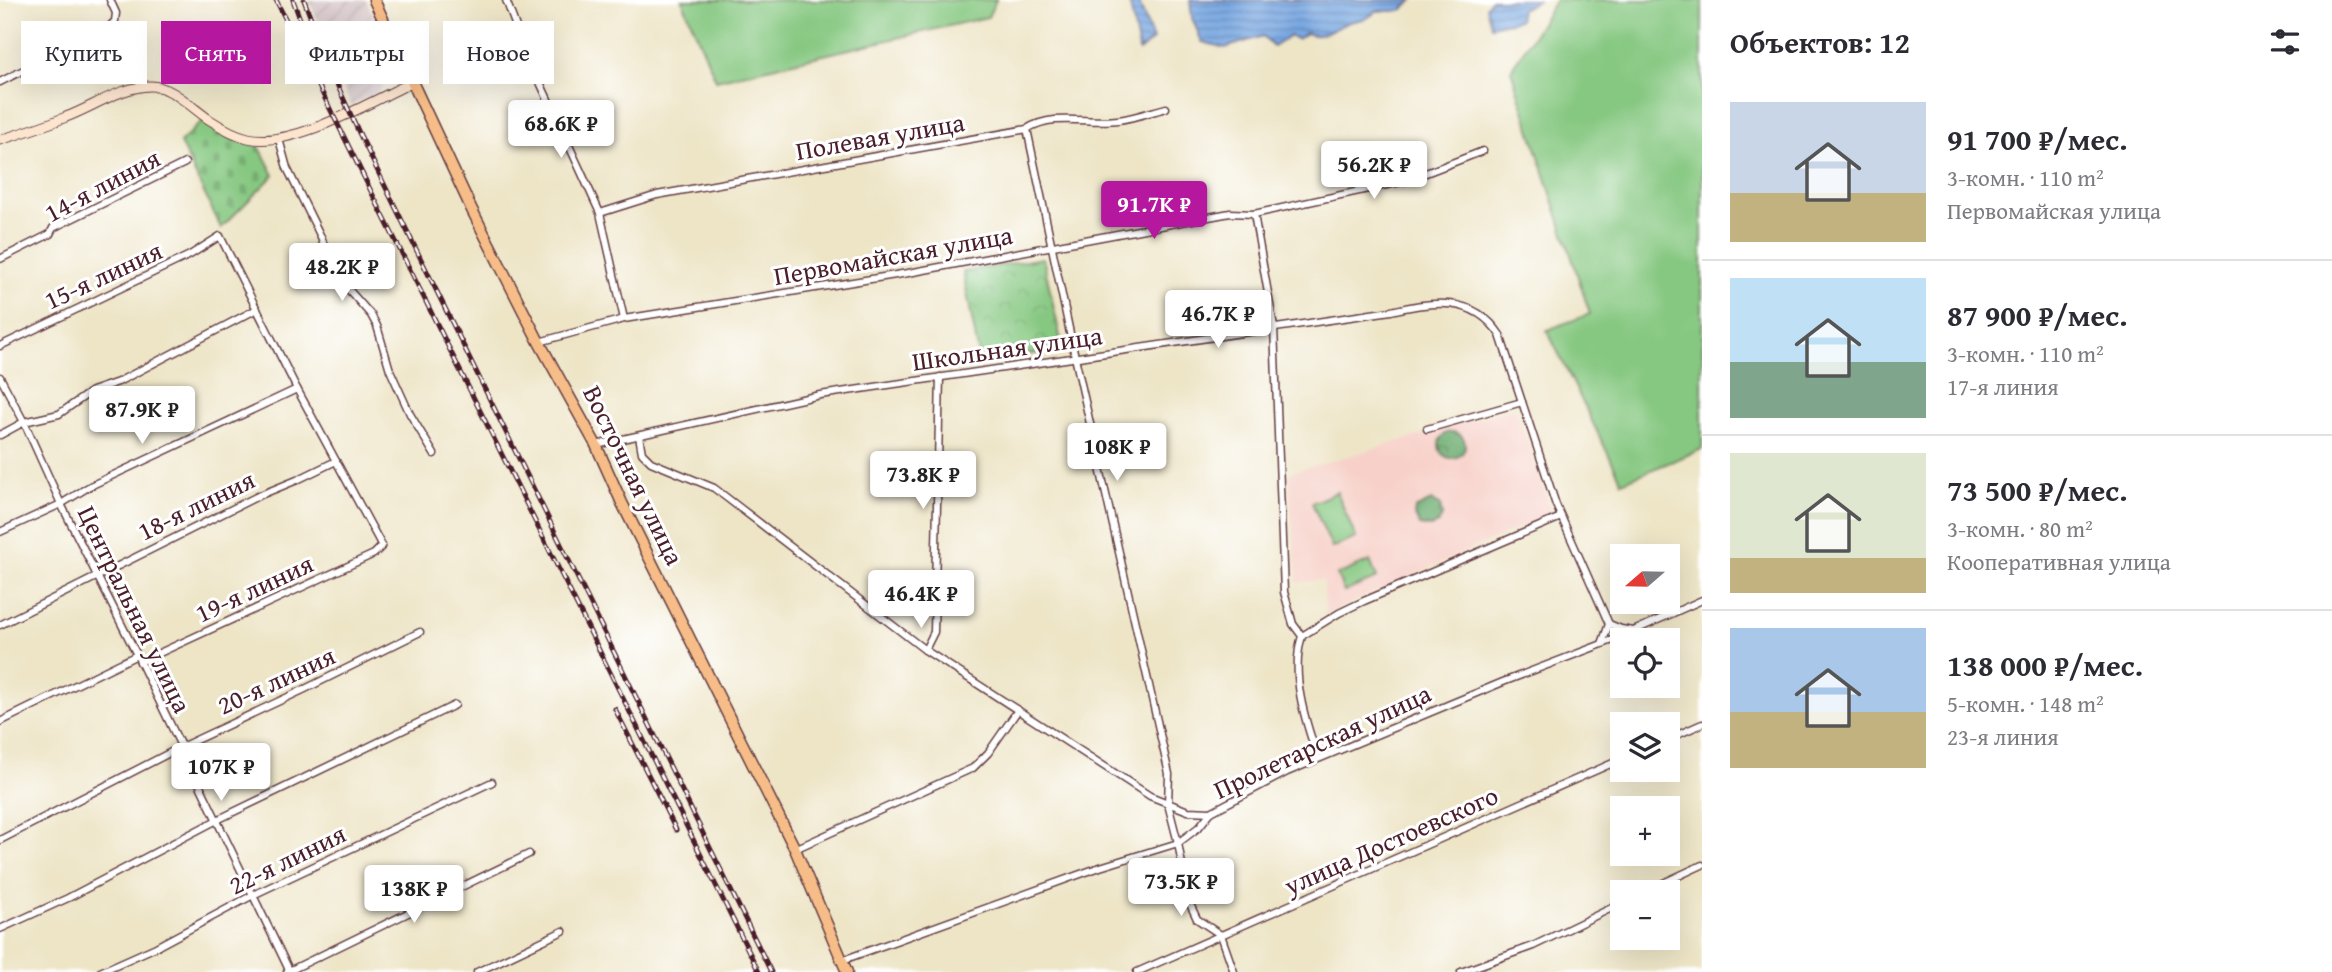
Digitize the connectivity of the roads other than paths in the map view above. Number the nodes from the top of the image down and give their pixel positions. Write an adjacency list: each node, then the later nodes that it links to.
1 (110, 0): 5 (street)
2 (374, 0): 4 (main road, Восточная улица)
3 (506, 0): 14 (street)
4 (384, 21)
5 (0, 82)
6 (409, 84): 10 (street)
7 (414, 84): 21 (main road, Восточная улица)
8 (1166, 108): 9 (street, Полевая улица)
9 (1027, 129): 14 (street, Полевая улица); 16 (street)
10 (279, 139): 11 (street); 33 (street)
11 (0, 140)
12 (1483, 150): 15 (street, Первомайская улица)
13 (185, 163): 17 (street, 14-я линия)
14 (600, 212): 19 (street)
15 (1254, 214): 16 (street, Первомайская улица); 20 (street)
16 (1053, 247): 19 (street, Первомайская улица); 23 (street)
17 (0, 259)
18 (257, 309): 22 (street, 15-я линия); 26 (street); 28 (street)
19 (624, 319): 21 (street, Первомайская улица)
20 (1275, 327): 23 (street, Школьная улица); 27 (street, Школьная улица); 45 (street)
21 (539, 342): 32 (main road, Восточная улица)
22 (0, 346)
23 (1075, 357): 25 (street, Школьная улица); 59 (street)
24 (0, 377): 28 (street, Центральная улица)
25 (940, 377): 31 (street, Школьная улица); 48 (street)
26 (297, 389): 34 (street); 35 (street)
27 (1522, 402): 29 (street); 36 (street, Школьная улица)
28 (24, 422): 30 (street); 35 (street, Центральная улица)
29 (1427, 429)
30 (0, 435)
31 (639, 436): 32 (street, Школьная улица); 48 (street)
32 (596, 445): 64 (main road, Восточная улица)
33 (433, 454)
34 (336, 461): 38 (street, 18-я линия); 49 (street, 19-я линия)
35 (61, 504): 37 (street); 38 (street, Центральная улица)
36 (1561, 517): 40 (street, Школьная улица); 45 (street)
37 (0, 532)
38 (97, 575): 41 (street, 18-я линия); 49 (street, Центральная улица)
39 (1702, 600): 43 (street, Пролетарская улица)
40 (1609, 624): 42 (street); 47 (street)
41 (0, 625)
42 (1623, 628)
43 (1640, 628)
44 (419, 632): 55 (street, 20-я линия)
45 (1302, 636): 56 (street)
46 (1610, 640): 47 (street, Пролетарская улица)
47 (1602, 643): 56 (street, Пролетарская улица)
48 (925, 650): 51 (street)
49 (139, 658): 52 (street, 19-я линия); 55 (street, Центральная улица)
50 (455, 705): 61 (street)
51 (1018, 710): 59 (street); 64 (street)
52 (0, 722)
53 (1702, 724): 54 (street)
54 (1680, 734)
55 (181, 747): 61 (street, Центральная улица); 62 (street, 20-я линия)
56 (1318, 758): 60 (street, Пролетарская улица)
57 (1610, 765): 72 (street, улица Достоевского)
58 (492, 782): 68 (street, 22-я линия)
59 (1168, 804): 60 (street); 63 (street)
60 (1211, 813): 63 (street, Пролетарская улица)
61 (216, 820): 68 (street, Центральная улица); 70 (street)
62 (0, 840)
63 (1178, 843): 72 (street); 73 (street, Пролетарская улица)
64 (795, 849): 73 (main road, Восточная улица)
65 (529, 855): 75 (street)
66 (1702, 865): 67 (street)
67 (1670, 880)
68 (253, 895): 74 (street, 22-я линия); 75 (street, Центральная улица)
69 (1610, 909): 80 (street)
70 (0, 929)
71 (563, 931): 76 (street)
72 (1221, 935): 78 (street, улица Достоевского); 79 (street)
73 (843, 960): 77 (main road, Восточная улица)
74 (100, 972)
75 (288, 972)
76 (477, 972)
77 (847, 972)
78 (1137, 972)
79 (1234, 972)
80 (1461, 972)

